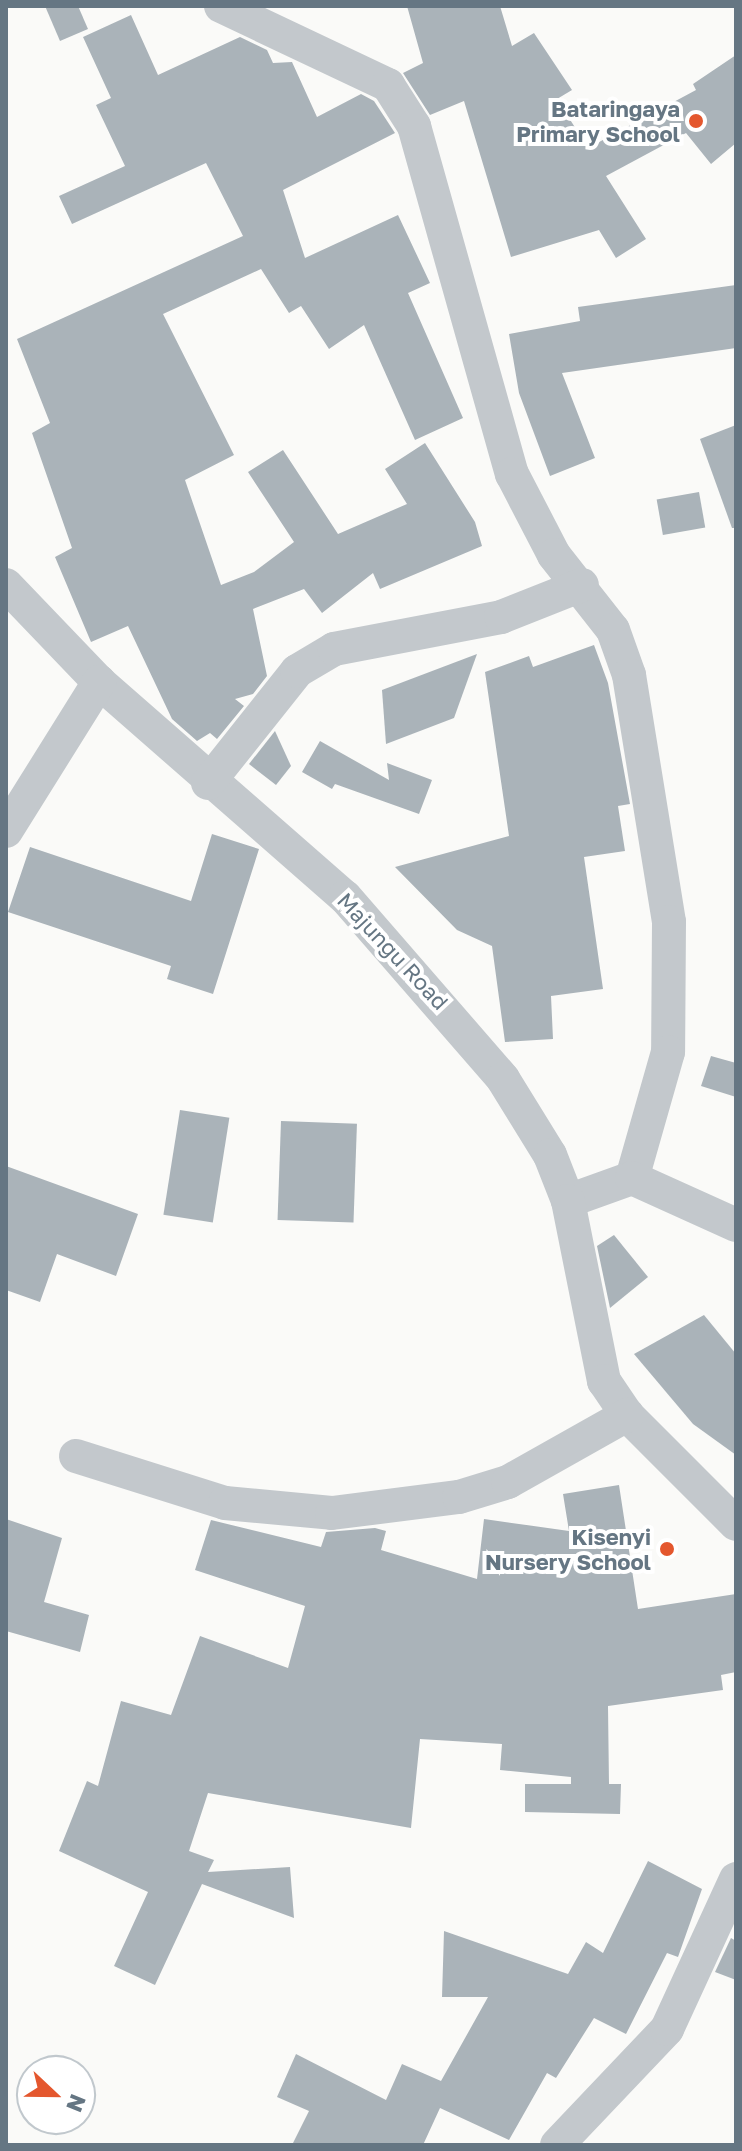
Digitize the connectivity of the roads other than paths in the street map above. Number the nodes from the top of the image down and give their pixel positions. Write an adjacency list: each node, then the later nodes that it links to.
1 (221, 6): 3 (street)
2 (6, 585): 4 (street, Majungu Road)
3 (582, 585): 5 (street); 7 (street)
4 (99, 682): 5 (street, Majungu Road); 6 (street)
5 (208, 783): 8 (street, Majungu Road)
6 (6, 831)
7 (632, 1178): 8 (street); 9 (street)
8 (568, 1201): 10 (street, Majungu Road)
9 (736, 1225)
10 (627, 1415): 11 (street); 12 (street, Majungu Road)
11 (76, 1456)
12 (736, 1524)
13 (736, 1879): 14 (street)
14 (557, 2145)

